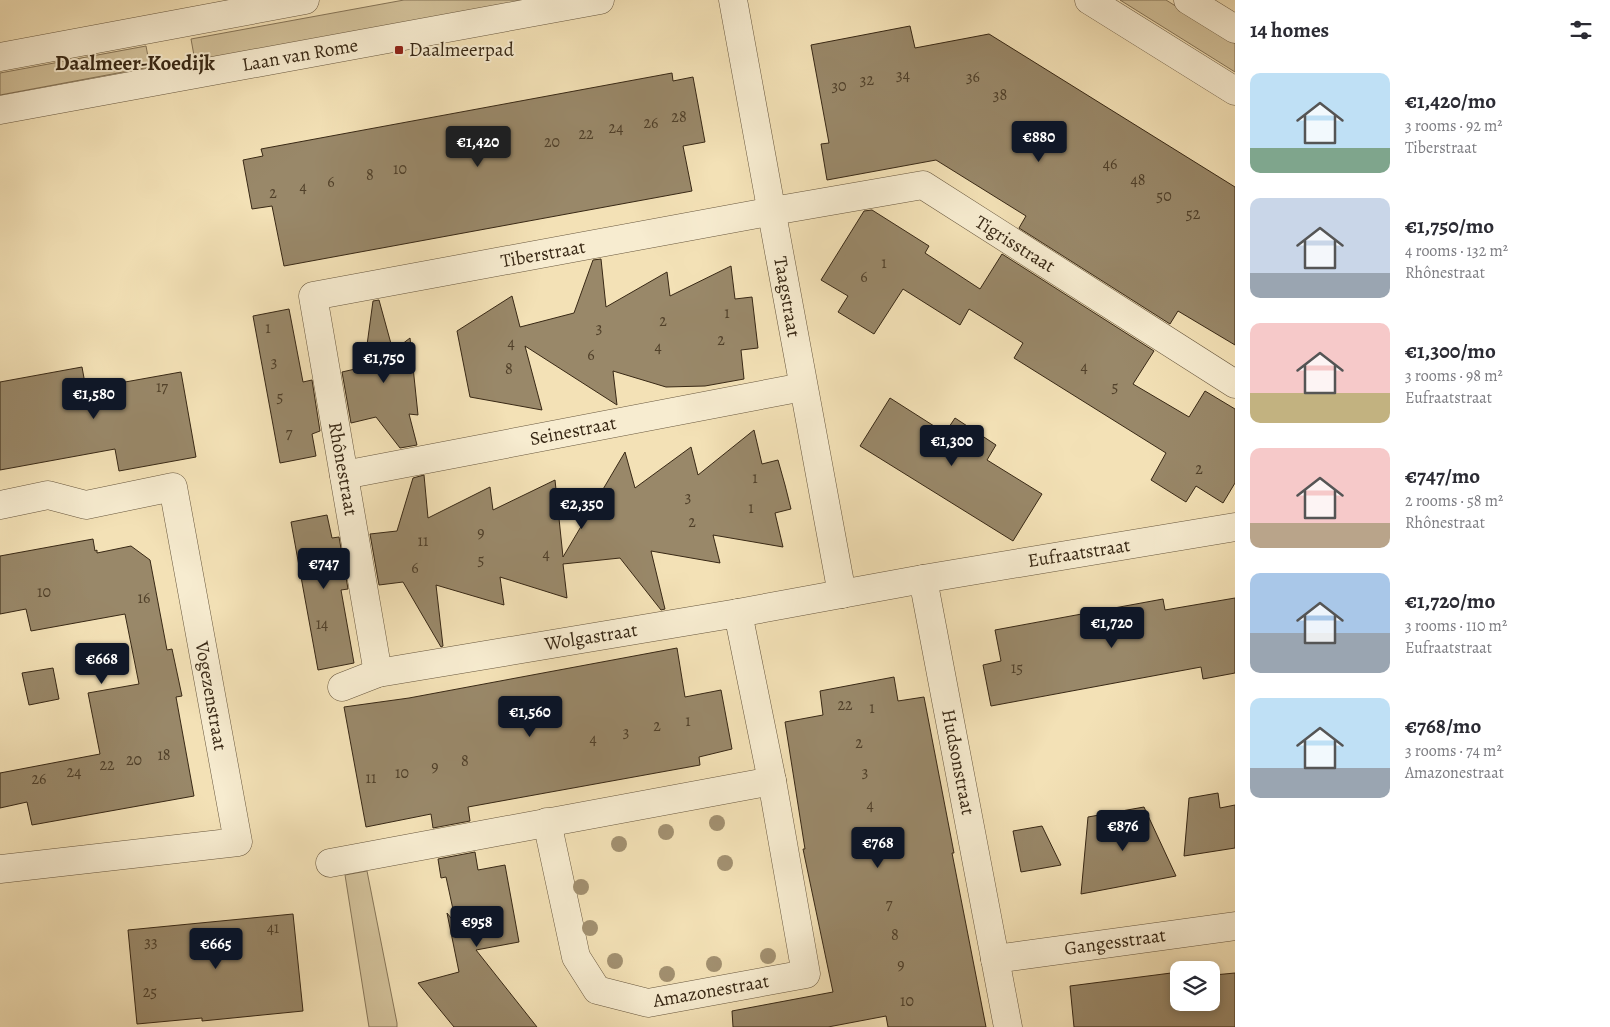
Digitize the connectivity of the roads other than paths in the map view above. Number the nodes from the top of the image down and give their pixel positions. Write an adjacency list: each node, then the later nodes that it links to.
1 (305, 0): 7 (street)
2 (600, 0): 9 (street, Laan van Rome)
3 (733, 0): 10 (street, Taagstraat)
4 (1089, 0): 8 (street)
5 (1188, 0): 6 (street)
6 (1235, 29)
7 (0, 57)
8 (1235, 91)
9 (0, 110)
10 (772, 211): 11 (street, Tiberstraat); 12 (street, Tigrisstraat); 13 (street, Taagstraat)
11 (313, 296): 14 (street, Rhônestraat)
12 (1235, 384)
13 (802, 387): 14 (street, Seinestraat); 18 (street, Taagstraat)
14 (344, 475): 20 (street, Rhônestraat)
15 (0, 505): 25 (street, Vogezenstraat)
16 (1235, 527): 17 (street, Eufraatstraat)
17 (923, 579): 18 (street); 27 (street, Hudsonstraat)
18 (842, 594): 19 (street, Wolgastraat)
19 (738, 613): 20 (street, Wolgastraat); 22 (street, Amazonestraat)
20 (378, 673): 21 (street, Wolgastraat)
21 (342, 687)
22 (772, 781): 23 (street); 23 (street, Amazonestraat)
23 (547, 822): 24 (street)
24 (330, 863)
25 (0, 869)
26 (1235, 926): 27 (street, Gangesstraat)
27 (995, 958): 28 (street, Hudsonstraat)
28 (1008, 1027)

